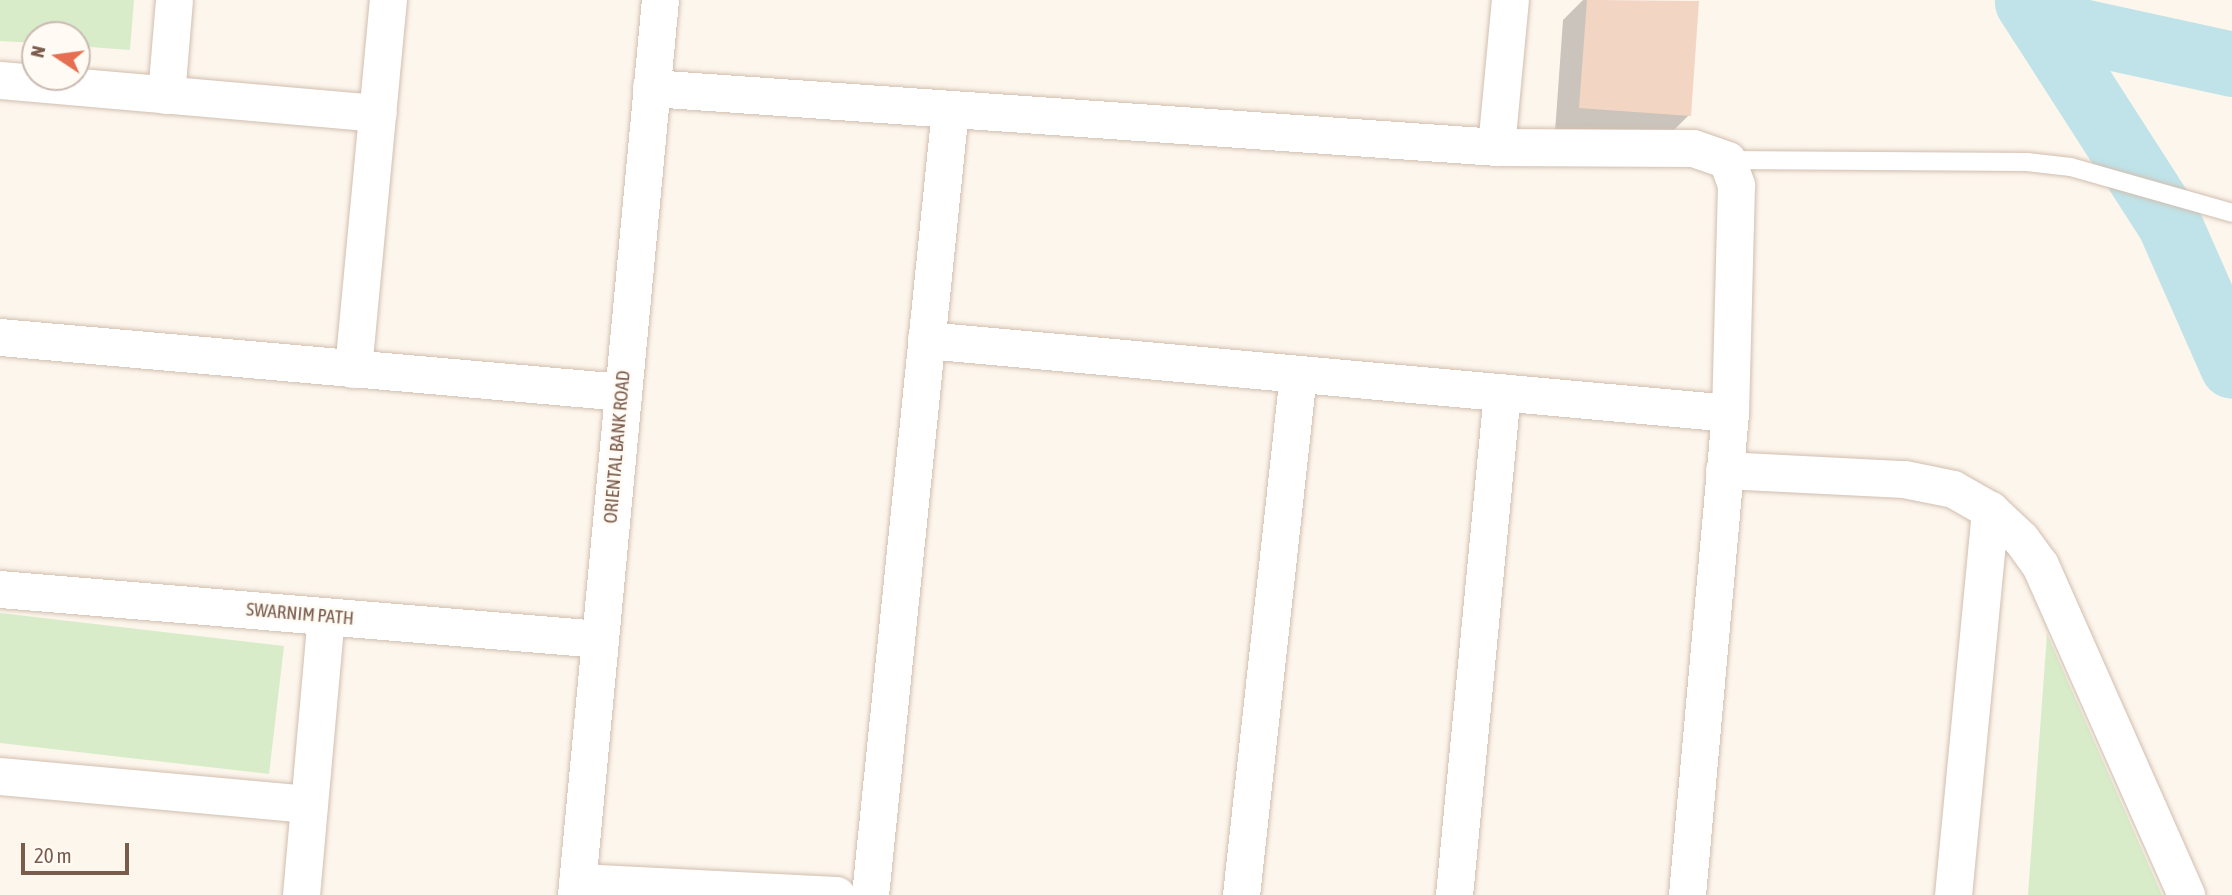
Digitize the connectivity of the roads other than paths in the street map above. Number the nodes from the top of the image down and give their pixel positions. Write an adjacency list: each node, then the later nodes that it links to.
1 (174, 0): 7 (street)
2 (388, 0): 9 (street)
3 (660, 0): 6 (street, ORIENTAL BANK ROAD)
4 (1510, 0): 10 (street)
5 (0, 80): 7 (street)
6 (652, 88): 8 (street); 17 (street, ORIENTAL BANK ROAD)
7 (166, 95): 9 (street)
8 (950, 109): 10 (street); 14 (street)
9 (378, 113): 15 (street)
10 (1496, 147): 11 (street)
11 (1727, 160): 12 (lane); 19 (street)
12 (2232, 213)
13 (0, 337): 15 (street)
14 (926, 340): 16 (street); 30 (street)
15 (353, 369): 17 (street)
16 (1298, 374): 18 (street); 31 (street)
17 (622, 392): 24 (street, ORIENTAL BANK ROAD)
18 (1502, 392): 19 (street); 32 (street)
19 (1730, 413): 20 (street)
20 (1724, 470): 21 (street); 33 (street)
21 (1990, 510): 34 (street); 35 (street)
22 (0, 589): 23 (street, SWARNIM PATH)
23 (326, 617): 24 (street, SWARNIM PATH); 26 (street)
24 (599, 639): 27 (street, ORIENTAL BANK ROAD)
25 (0, 776): 26 (street)
26 (309, 804): 28 (street)
27 (576, 889): 29 (street)
28 (301, 895)
29 (837, 895)
30 (870, 895)
31 (1241, 895)
32 (1454, 895)
33 (1687, 895)
34 (1953, 895)
35 (2186, 895)

